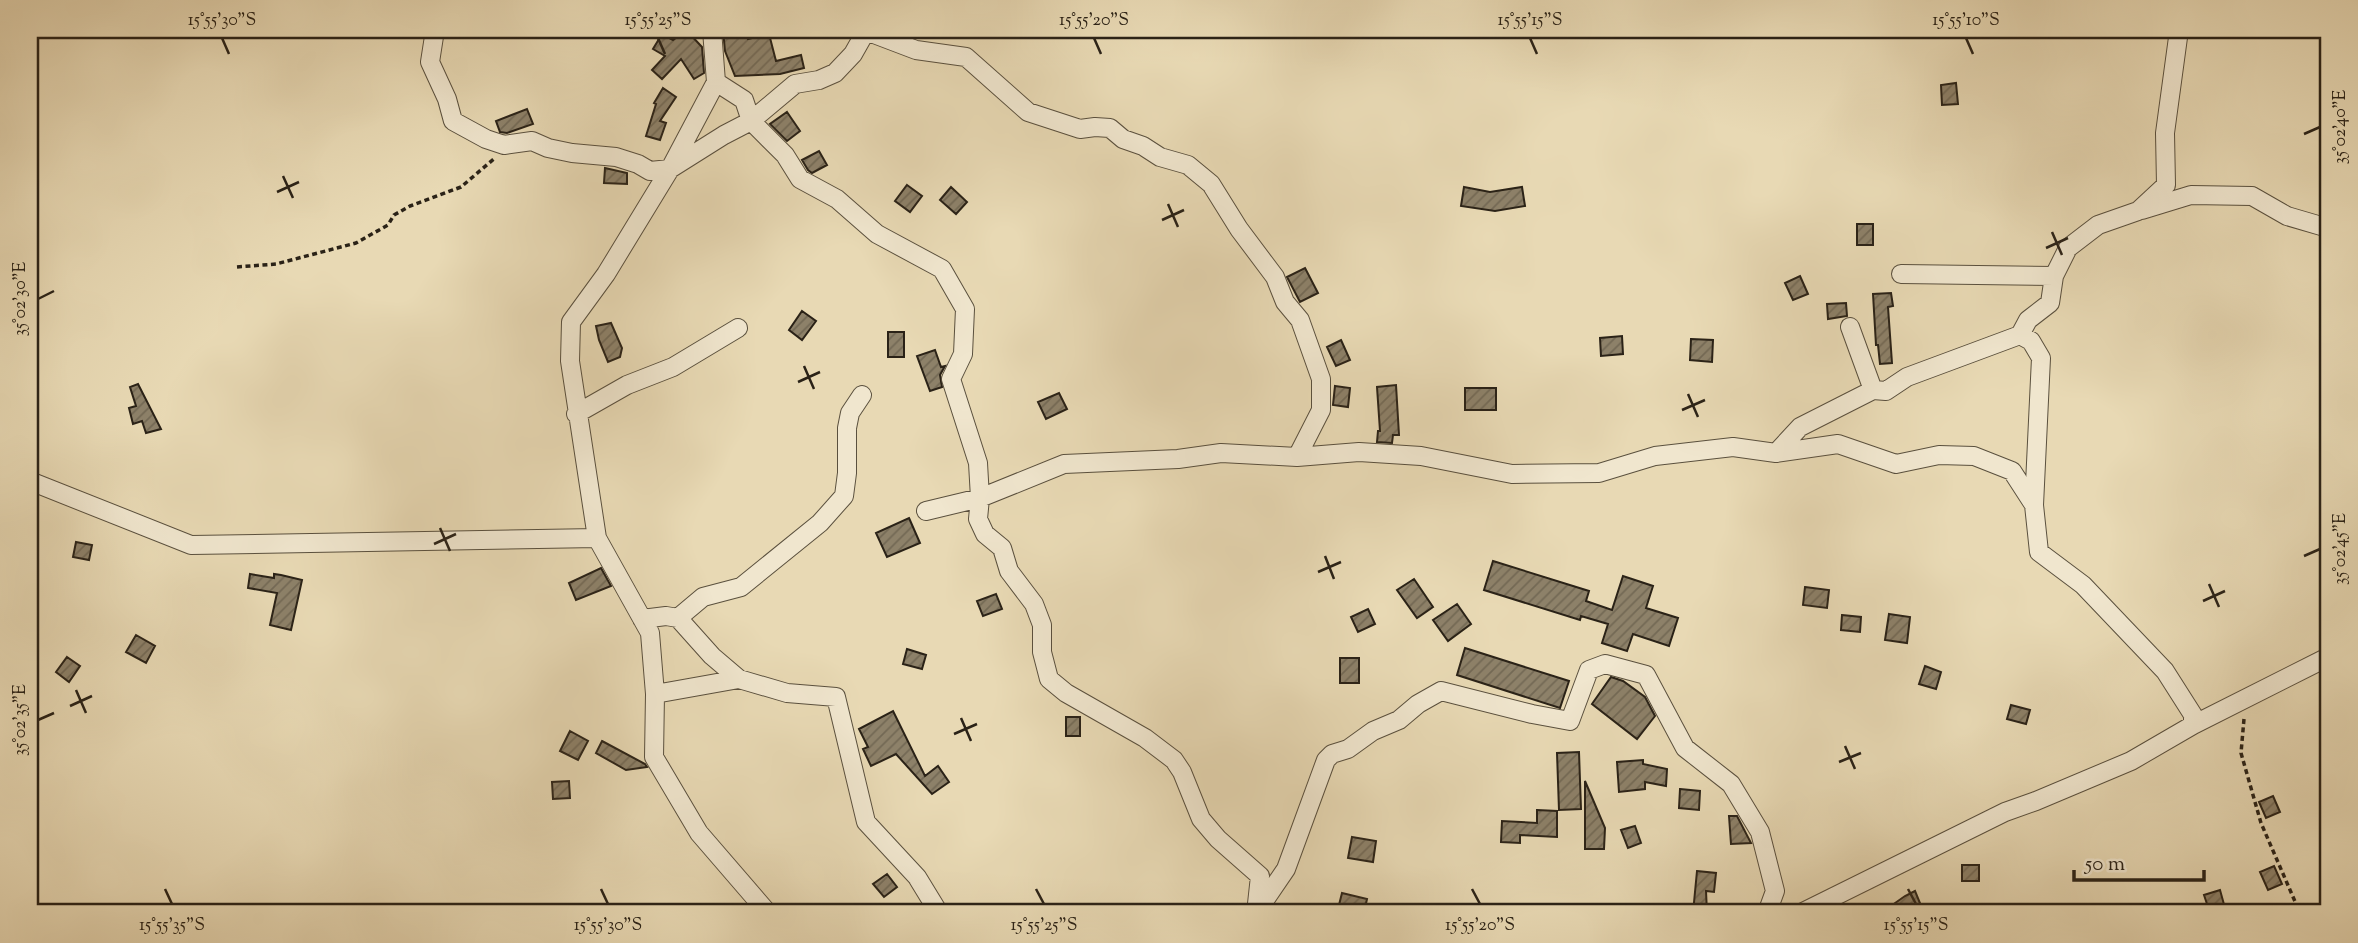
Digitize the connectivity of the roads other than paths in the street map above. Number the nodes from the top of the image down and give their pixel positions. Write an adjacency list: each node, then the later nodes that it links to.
1 (435, 30): 7 (street)
2 (712, 30): 5 (street)
3 (867, 30): 6 (street); 19 (street)
4 (2179, 30): 8 (street)
5 (716, 82): 6 (street); 7 (street)
6 (751, 121): 7 (street); 21 (street)
7 (670, 169): 17 (street)
8 (2138, 211): 9 (street); 11 (street)
9 (2328, 228)
10 (1901, 274): 11 (street)
11 (2054, 276): 14 (street)
12 (1850, 327): 15 (street)
13 (738, 328): 17 (street)
14 (2020, 335): 15 (street); 22 (street)
15 (1872, 390): 18 (street)
16 (862, 394): 25 (street)
17 (576, 414): 24 (street)
18 (1776, 453): 19 (street); 22 (street)
19 (1297, 457): 21 (street)
20 (30, 481): 24 (street)
21 (980, 498): 23 (street); 33 (street)
22 (2034, 505): 30 (street)
23 (926, 511)
24 (597, 538): 26 (street)
25 (678, 618): 26 (street); 28 (street)
26 (642, 620): 29 (street)
27 (2328, 657): 30 (street)
28 (739, 679): 29 (street); 32 (street)
29 (655, 694): 31 (street)
30 (2193, 725): 35 (street)
31 (768, 913)
32 (939, 913)
33 (1256, 913): 34 (street)
34 (1767, 913)
35 (1801, 913)

